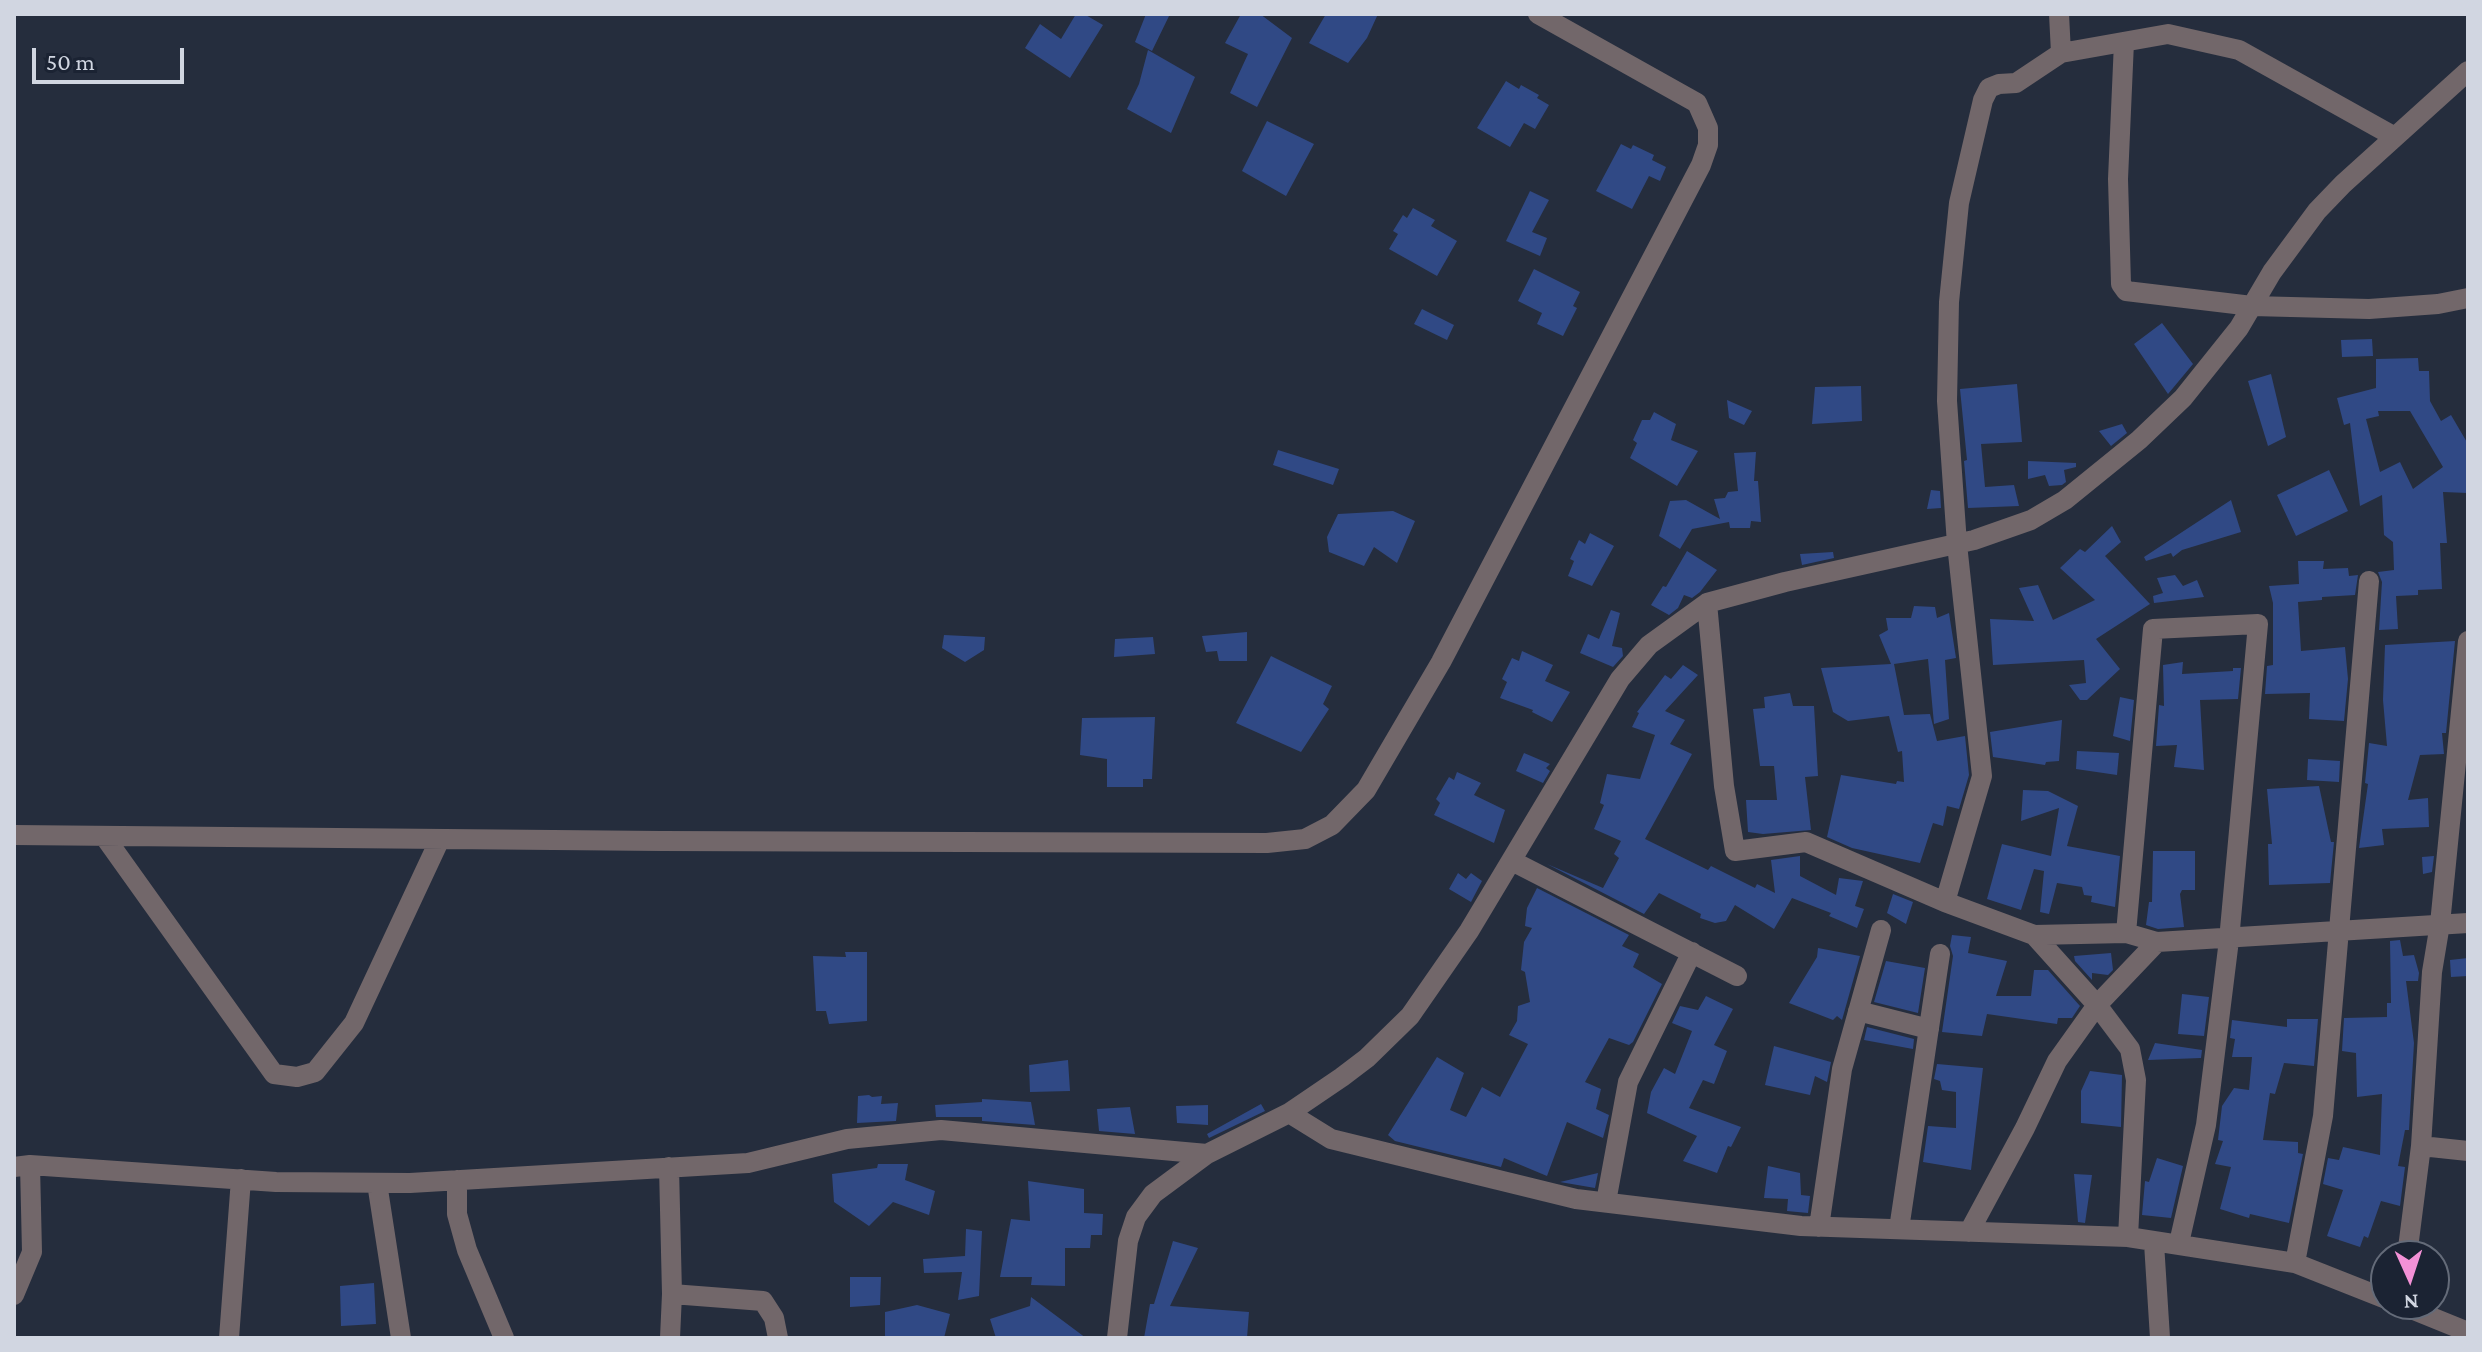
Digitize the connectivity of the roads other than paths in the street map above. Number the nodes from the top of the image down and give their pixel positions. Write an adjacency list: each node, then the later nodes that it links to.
1 (1538, 14): 15 (street)
2 (2059, 14): 4 (street)
3 (2124, 42): 4 (street); 6 (street); 8 (street)
4 (2061, 53): 9 (street)
5 (2468, 71): 6 (street)
6 (2395, 137): 8 (street)
7 (2468, 298): 8 (street)
8 (2252, 306): 9 (street)
9 (1957, 544): 11 (street); 17 (street)
10 (2369, 581): 21 (street)
11 (1707, 603): 16 (street); 17 (street)
12 (2468, 641): 19 (street)
13 (14, 835): 14 (street)
14 (104, 836): 15 (street); 15 (street)
15 (440, 839)
16 (1512, 861): 26 (street); 32 (street)
17 (1945, 902): 23 (street)
18 (2468, 923): 19 (street)
19 (2440, 924): 21 (street); 33 (street)
20 (1881, 930): 30 (street)
21 (2340, 932): 24 (street); 49 (street)
22 (2126, 933): 23 (street); 24 (street); 25 (street)
23 (2034, 935): 29 (street)
24 (2229, 940): 25 (street); 48 (street)
25 (2157, 942): 29 (street)
26 (1692, 952): 28 (street); 41 (street)
27 (1940, 954): 31 (street)
28 (1737, 976)
29 (2097, 1005): 44 (street); 45 (street)
30 (1858, 1011): 31 (street); 42 (street)
31 (1929, 1029): 43 (street)
32 (1289, 1113): 35 (street); 41 (street)
33 (2421, 1146): 34 (street); 46 (street)
34 (2468, 1151)
35 (1207, 1154): 37 (street); 60 (street)
36 (22, 1166): 38 (street); 52 (street)
37 (669, 1167): 39 (street); 51 (street)
38 (241, 1179): 40 (street); 55 (street)
39 (457, 1180): 40 (street); 57 (street)
40 (377, 1183): 56 (street)
41 (1606, 1202): 42 (street)
42 (1819, 1227): 43 (street)
43 (1899, 1229): 44 (street)
44 (1969, 1232): 45 (street)
45 (2128, 1237): 47 (street)
46 (2409, 1240)
47 (2154, 1243): 48 (street); 61 (street)
48 (2179, 1243): 49 (street)
49 (2295, 1263): 50 (street)
50 (2370, 1293)
51 (672, 1294): 58 (street); 59 (street)
52 (14, 1295)
53 (2439, 1320): 54 (street)
54 (2468, 1332)
55 (229, 1338)
56 (401, 1338)
57 (504, 1338)
58 (670, 1338)
59 (778, 1338)
60 (1117, 1338)
61 (2160, 1338)

